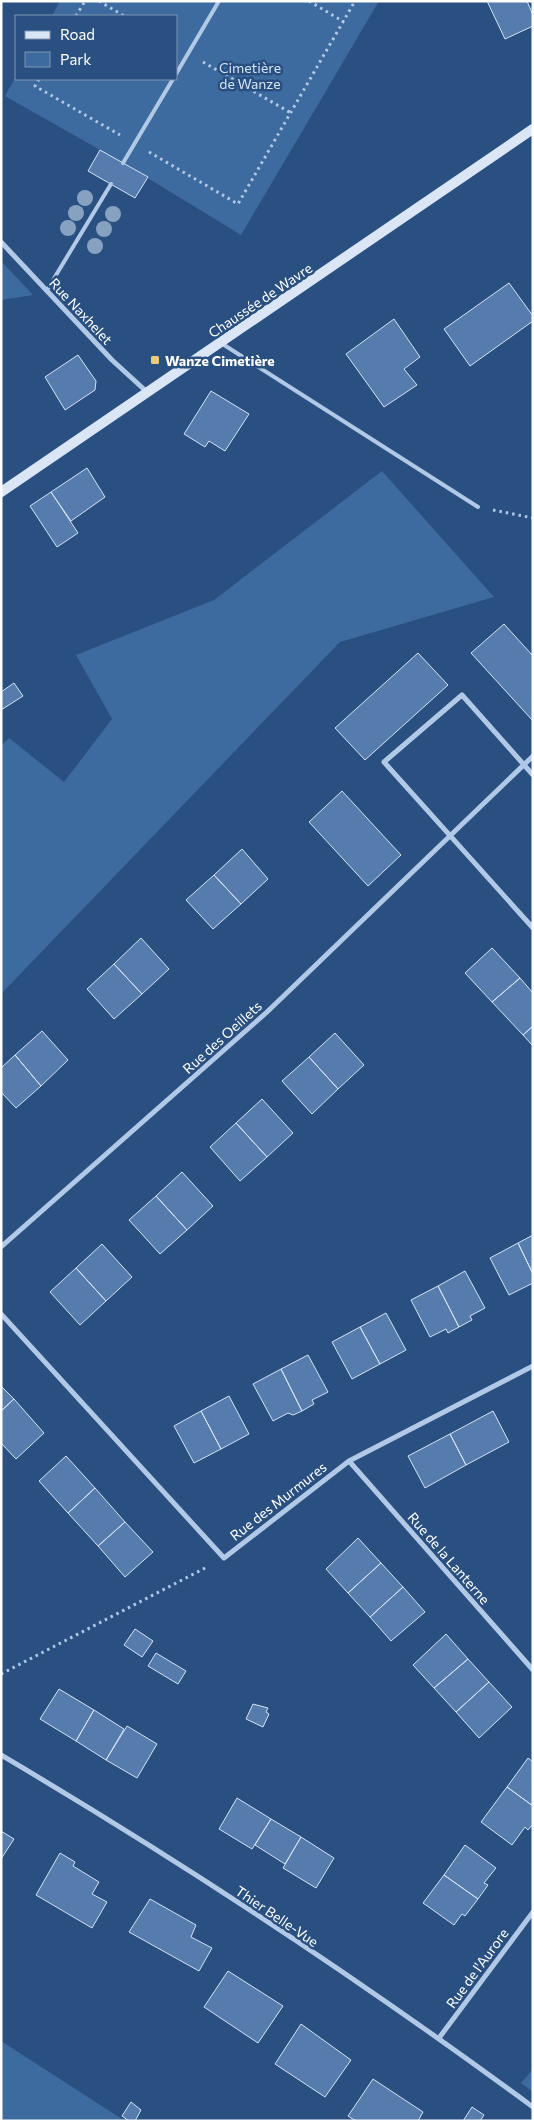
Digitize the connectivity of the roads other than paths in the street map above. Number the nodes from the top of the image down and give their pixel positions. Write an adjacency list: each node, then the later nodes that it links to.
1 (219, 1): 2 (lane)
2 (178, 71)
3 (172, 80): 5 (lane)
4 (533, 129): 9 (main road, Chaussée de Wavre)
5 (123, 163)
6 (110, 184): 8 (lane)
7 (1, 242): 8 (street, Rue Naxhelet)
8 (47, 290): 10 (street, Rue Naxhelet)
9 (221, 343): 10 (main road, Chaussée de Wavre); 12 (lane)
10 (147, 393): 11 (main road, Chaussée de Wavre)
11 (1, 492)
12 (478, 507)
13 (533, 756): 14 (street, Rue des Oeillets)
14 (523, 764): 15 (street); 16 (street, Rue des Oeillets); 16 (street)
15 (533, 775)
16 (450, 835): 17 (street); 18 (street, Rue des Oeillets)
17 (533, 928)
18 (1, 1247)
19 (1, 1314): 21 (street, Rue des Murmures)
20 (533, 1366): 21 (street, Rue des Murmures)
21 (349, 1461): 22 (street, Rue de la Lanterne)
22 (533, 1670)
23 (1, 1754): 25 (street, Thier Belle-Vue)
24 (533, 1912): 25 (street, Rue de l'Aurore)
25 (440, 2038): 26 (street, Thier Belle-Vue)
26 (533, 2107)

